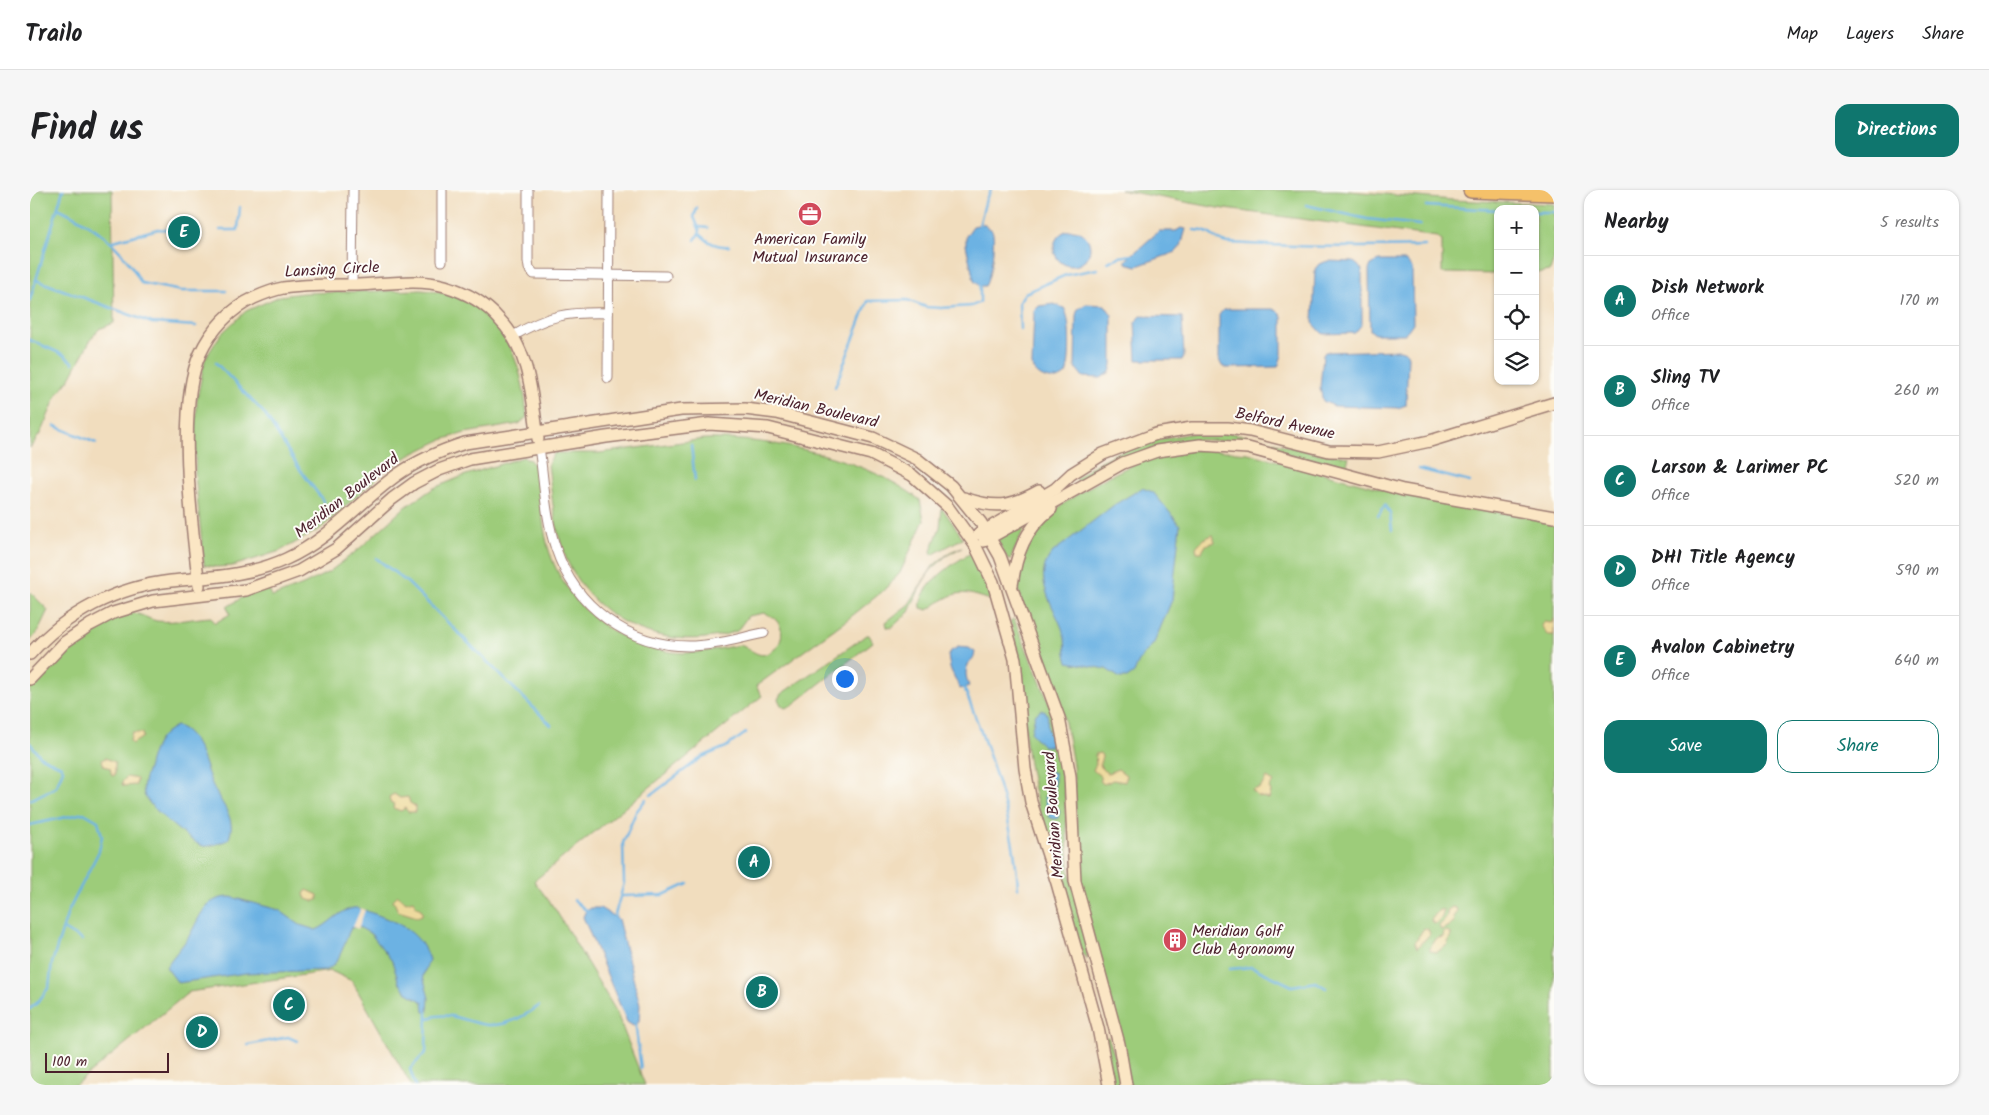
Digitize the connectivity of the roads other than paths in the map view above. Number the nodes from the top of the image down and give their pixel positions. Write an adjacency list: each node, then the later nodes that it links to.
1 (353, 190): 10 (street)
2 (442, 190): 7 (street)
3 (528, 190): 8 (street)
4 (609, 190): 8 (street)
5 (1471, 190): 6 (highway)
6 (1554, 193)
7 (442, 261)
8 (610, 276): 9 (street); 11 (street)
9 (666, 276)
10 (352, 285): 12 (main road, Lansing Circle); 23 (main road, Lansing Circle)
11 (608, 313): 12 (street); 13 (street)
12 (513, 336): 15 (main road, Lansing Circle)
13 (608, 378)
14 (1554, 403): 17 (main road, Belford Avenue)
15 (537, 431): 16 (main road, Lansing Circle); 18 (main road, Meridian Boulevard); 23 (main road, Meridian Boulevard)
16 (539, 447): 22 (main road, Meridian Boulevard); 25 (main road, Meridian Boulevard); 26 (street)
17 (1071, 474): 18 (main road); 21 (main road, Belford Avenue)
18 (962, 497): 21 (main road, Meridian Boulevard)
19 (1061, 499): 20 (main road, Belford Avenue); 21 (main road, Belford Avenue); 24 (main road)
20 (1554, 517)
21 (988, 534): 22 (main road, Belford Avenue); 24 (main road, Meridian Boulevard)
22 (973, 541): 29 (main road, Meridian Boulevard)
23 (198, 579): 25 (main road, Lansing Circle); 27 (main road, Meridian Boulevard)
24 (1012, 588): 30 (main road, Meridian Boulevard)
25 (200, 596): 28 (main road)
26 (764, 633)
27 (30, 654)
28 (30, 679)
29 (1109, 1085)
30 (1126, 1085)

